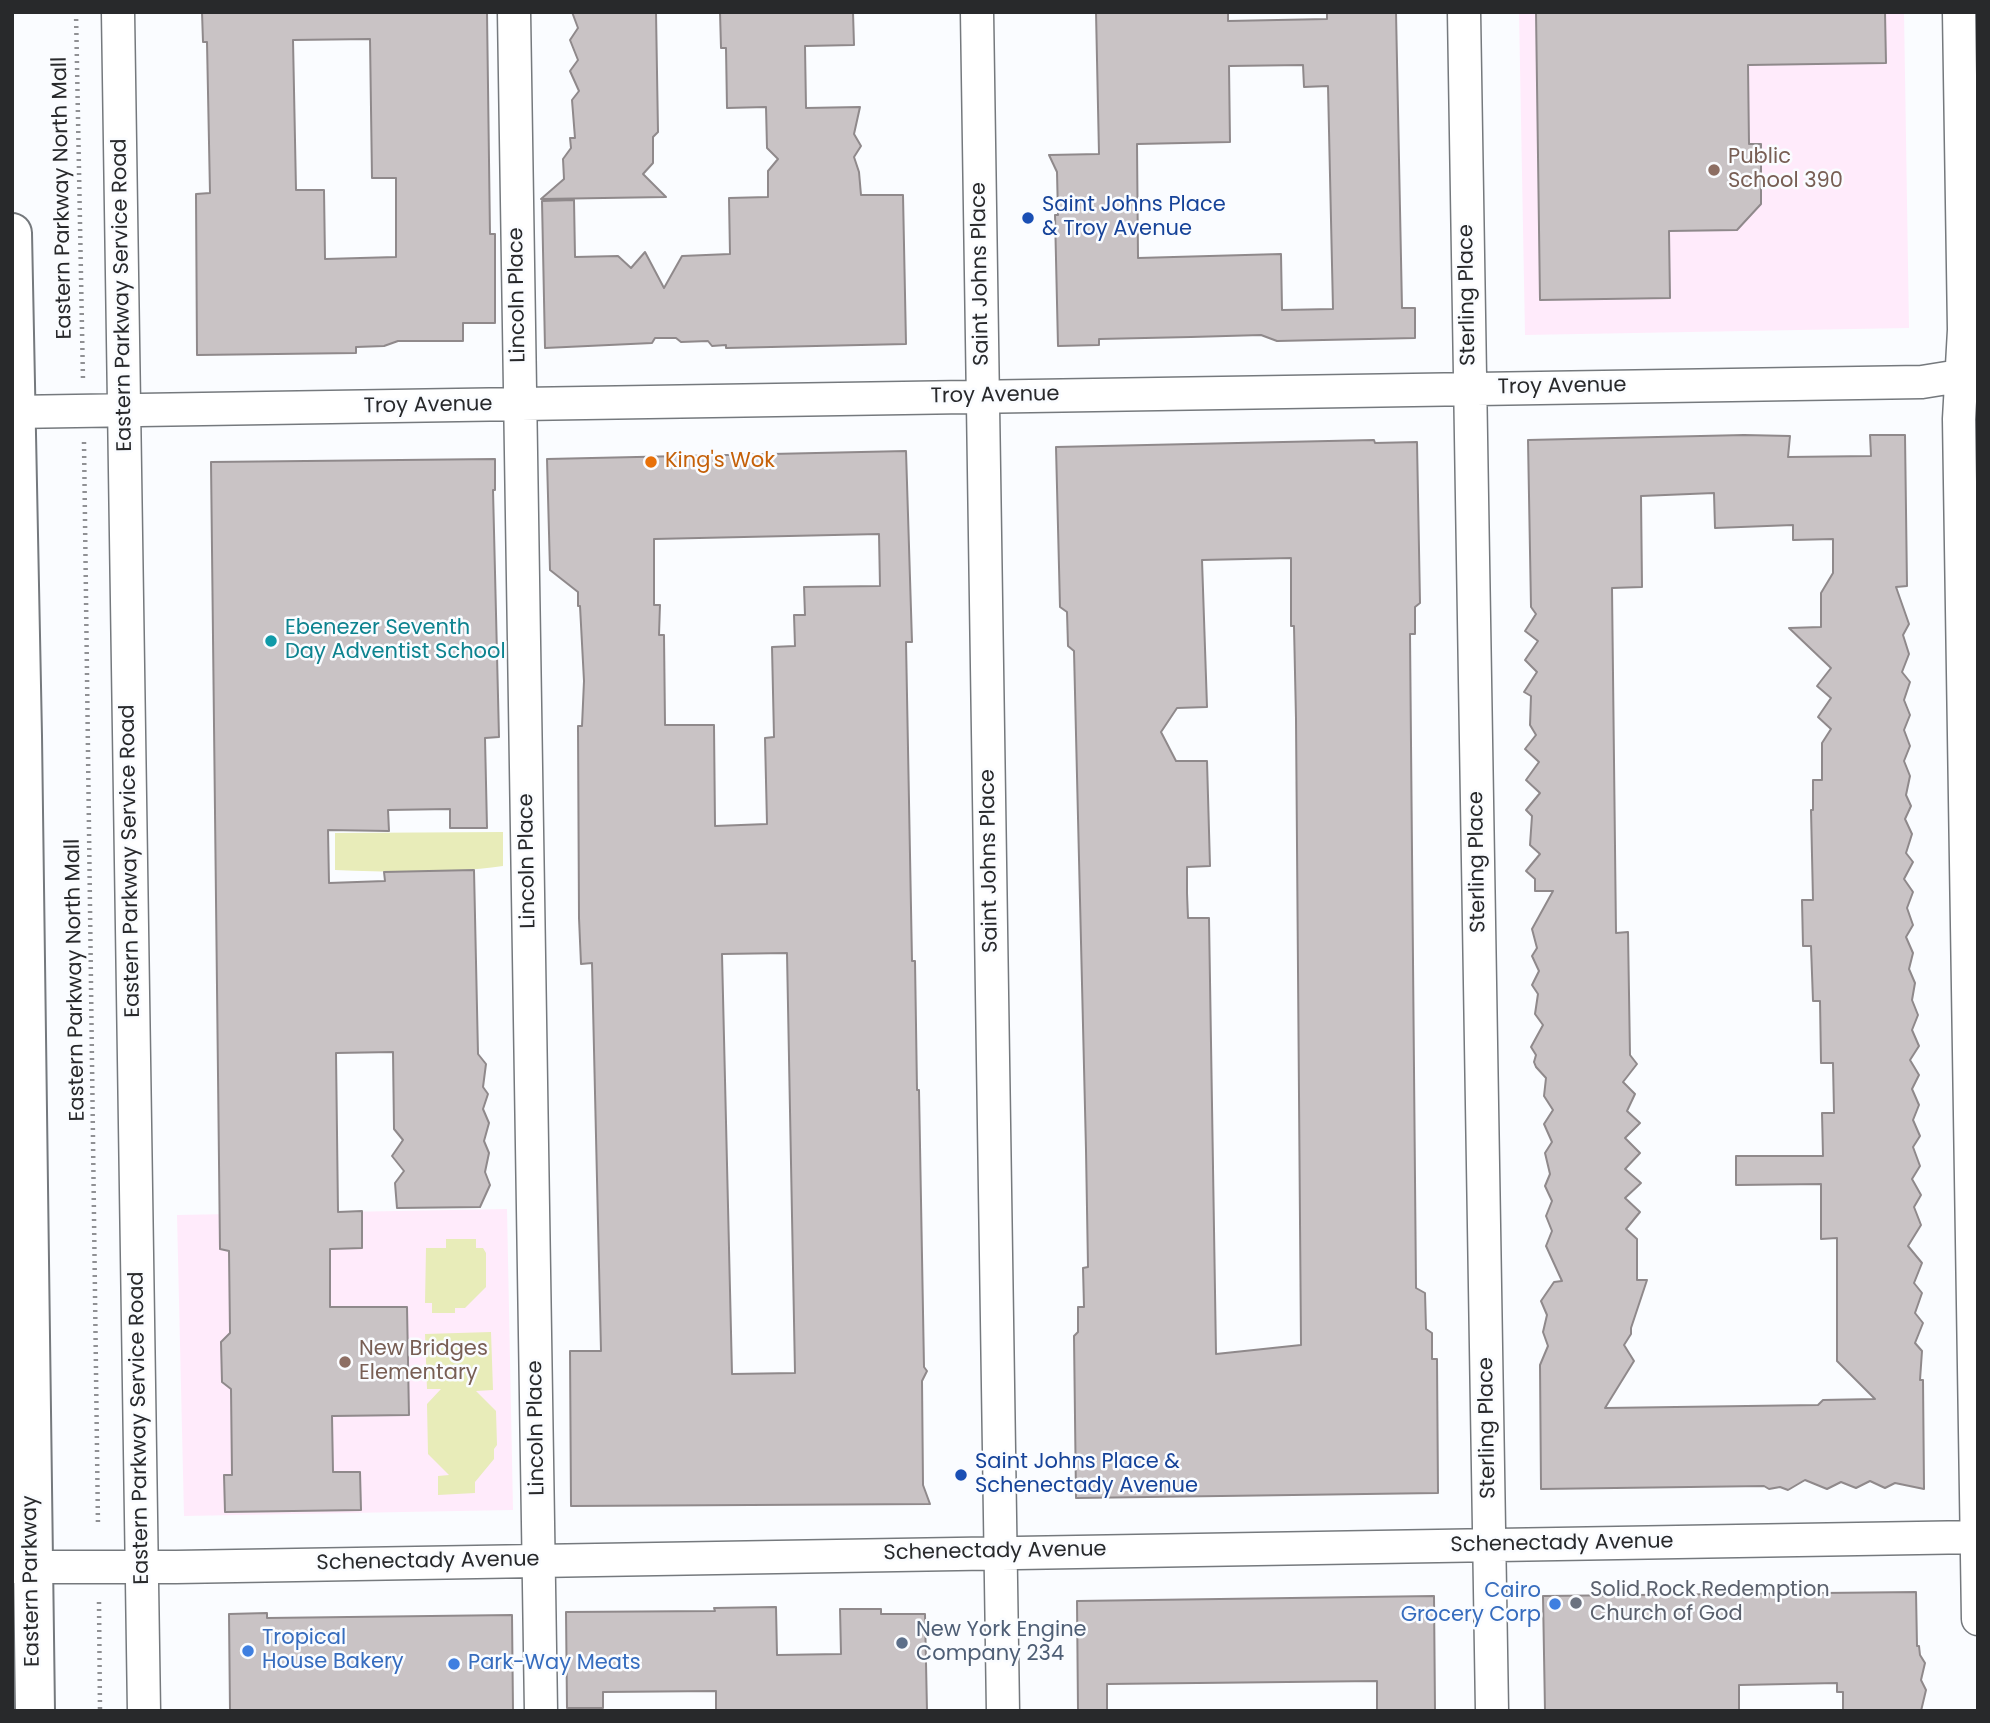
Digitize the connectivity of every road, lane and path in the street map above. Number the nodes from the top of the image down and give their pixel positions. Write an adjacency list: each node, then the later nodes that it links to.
1 (76, 12): 9 (path, Eastern Parkway North Mall)
2 (118, 12): 13 (street, Eastern Parkway Service Road)
3 (514, 12): 12 (street, Lincoln Place)
4 (976, 12): 11 (street, Saint Johns Place)
5 (1464, 12): 10 (street, Sterling Place)
6 (1959, 12): 8 (street)
7 (12, 233): 14 (main road, Eastern Parkway)
8 (1969, 374): 10 (street, Troy Avenue); 17 (street)
9 (83, 382)
10 (1470, 389): 11 (street, Troy Avenue); 18 (street, Sterling Place)
11 (983, 397): 12 (street, Troy Avenue); 19 (street, Saint Johns Place)
12 (520, 404): 13 (street, Troy Avenue); 20 (street, Lincoln Place)
13 (124, 411): 14 (street, Troy Avenue); 22 (street, Eastern Parkway Service Road)
14 (13, 412): 21 (main road, Eastern Parkway)
15 (83, 434): 16 (path, Eastern Parkway North Mall)
16 (98, 1526)
17 (1977, 1536): 18 (street, Schenectady Avenue); 24 (street)
18 (1490, 1545): 19 (street, Schenectady Avenue); 30 (street, Sterling Place)
19 (1001, 1552): 20 (street, Schenectady Avenue); 29 (street, Saint Johns Place)
20 (539, 1560): 22 (street, Schenectady Avenue); 28 (street, Lincoln Place)
21 (22, 1567): 22 (street, Schenectady Avenue); 25 (main road, Eastern Parkway)
22 (142, 1567): 27 (street, Eastern Parkway Service Road)
23 (99, 1602): 26 (path)
24 (1978, 1619)
25 (35, 1711)
26 (100, 1711)
27 (144, 1711)
28 (541, 1711)
29 (1003, 1711)
30 (1492, 1711)

